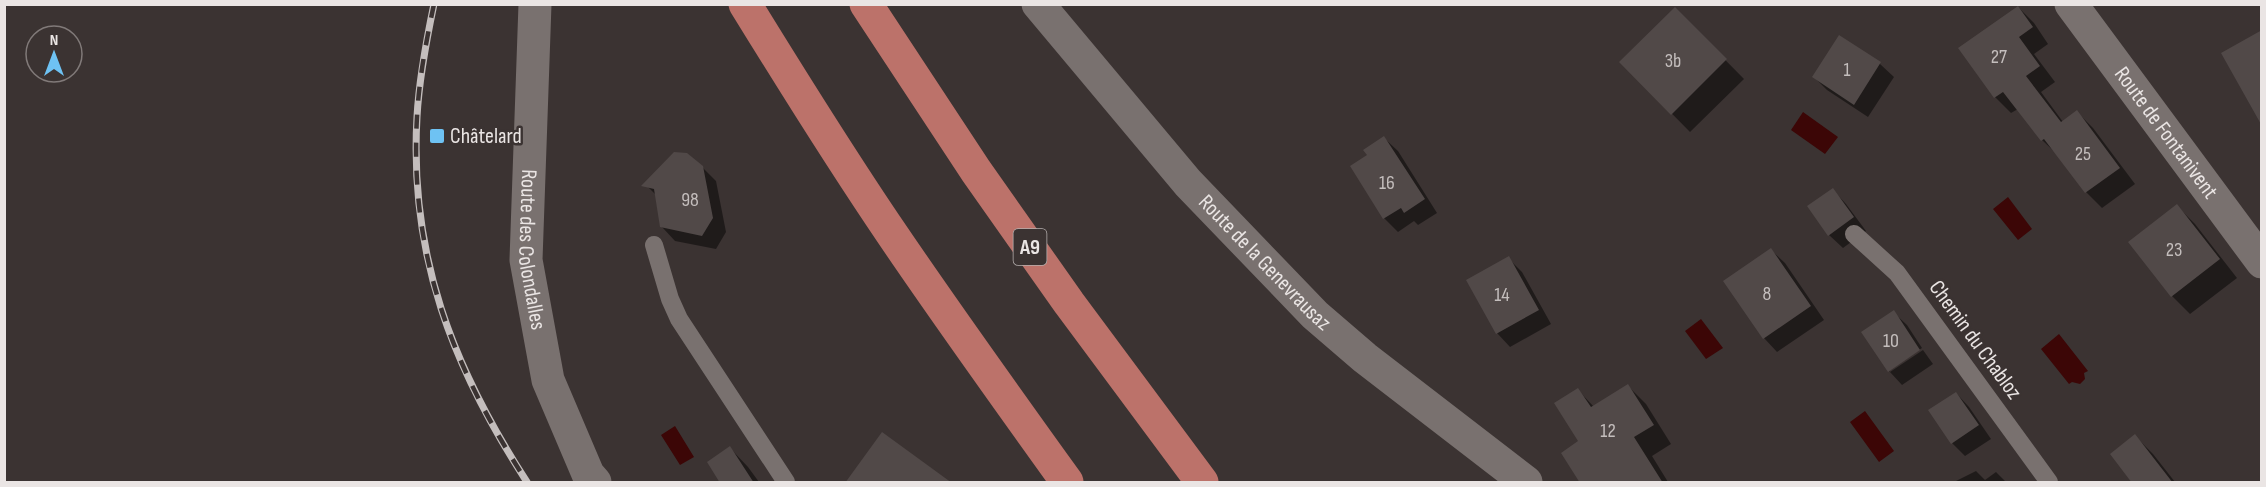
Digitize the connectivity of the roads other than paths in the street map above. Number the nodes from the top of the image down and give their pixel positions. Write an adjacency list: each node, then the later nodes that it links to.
1 (535, 4): 9 (street, Route des Colondalles)
2 (866, 4): 12 (highway, A9)
3 (1038, 4): 13 (street, Route de la Genevrausaz)
4 (743, 8): 11 (highway)
5 (2080, 10): 8 (street, Route de Fontanivent)
6 (1854, 234): 14 (lane, Chemin du Chabloz)
7 (654, 245): 10 (lane)
8 (2262, 262)
9 (595, 483)
10 (786, 483)
11 (1067, 483)
12 (1202, 483)
13 (1526, 483)
14 (2049, 483)

